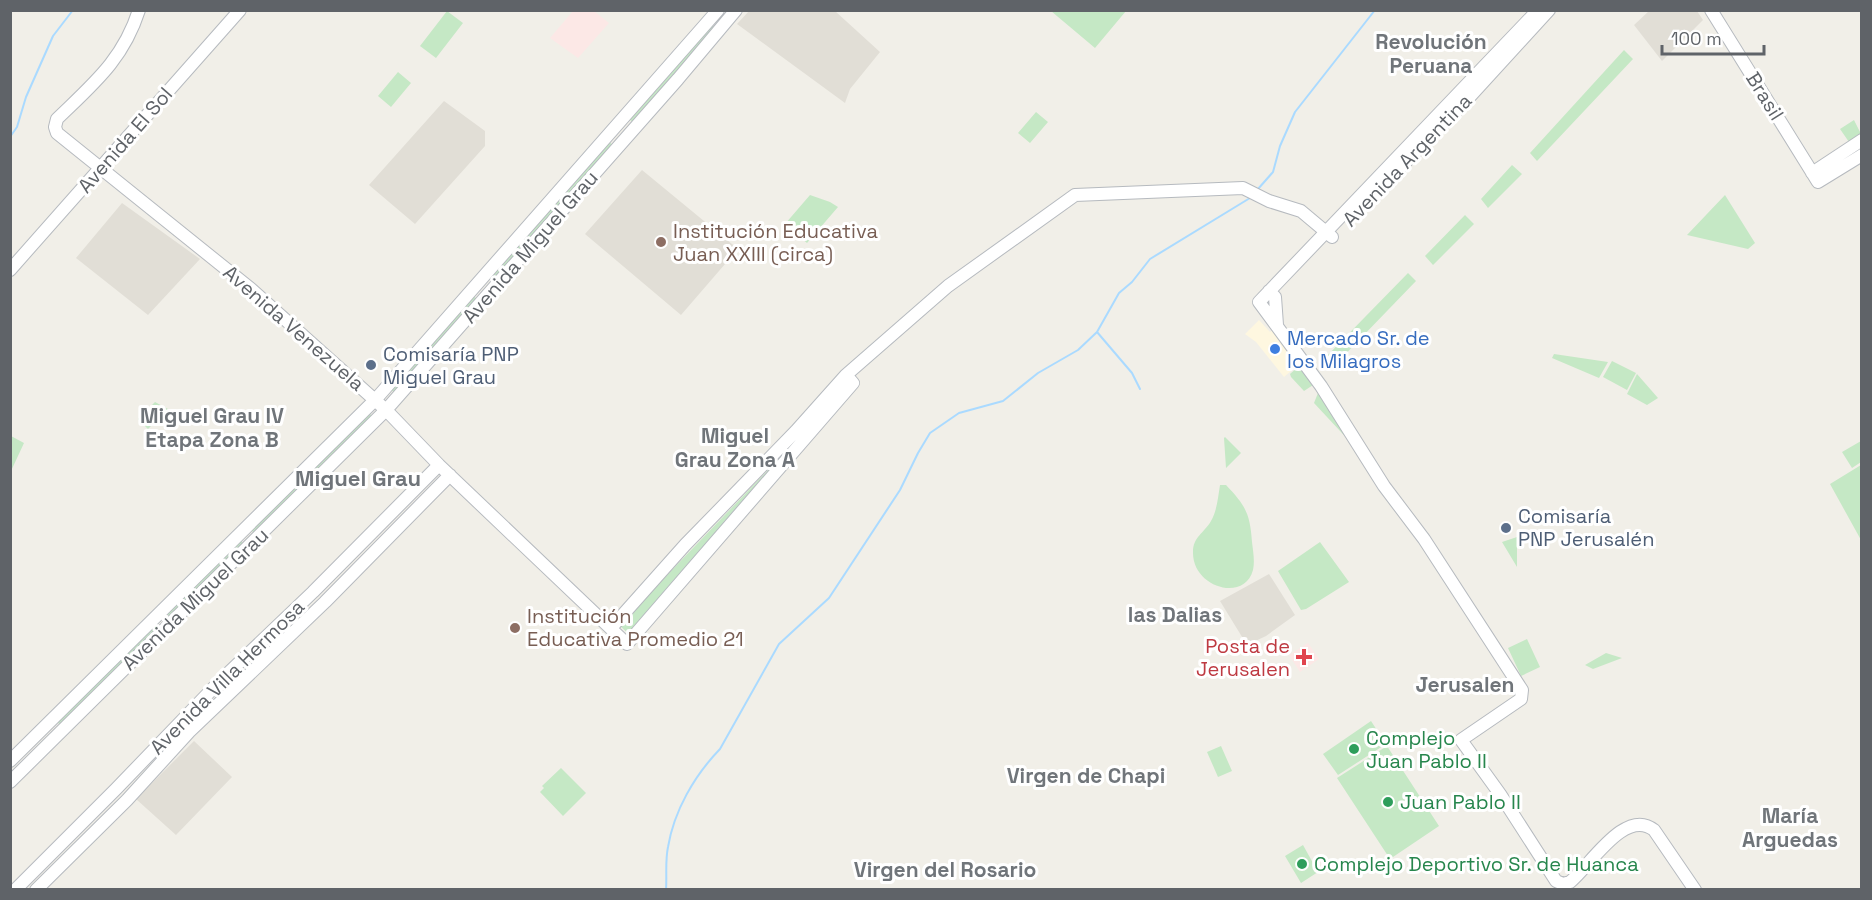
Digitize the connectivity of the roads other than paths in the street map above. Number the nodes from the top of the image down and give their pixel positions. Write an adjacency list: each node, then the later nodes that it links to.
1 (139, 10): 11 (street, Avenida Venezuela)
2 (240, 10): 11 (street, Avenida El Sol)
3 (718, 10): 18 (street, Avenida Miguel Grau)
4 (736, 10): 19 (street, Avenida Miguel Grau)
5 (1538, 10): 8 (street, Avenida Argentina)
6 (1549, 10): 8 (street, Avenida Argentina)
7 (1711, 10): 12 (street, Brasil)
8 (1528, 27): 13 (street, Avenida Argentina)
9 (1862, 140): 12 (street)
10 (1862, 155): 12 (street)
11 (101, 168): 14 (street, Avenida El Sol); 18 (street, Avenida Venezuela)
12 (1815, 178)
13 (1329, 235): 15 (street, Avenida Argentina); 17 (street)
14 (10, 270)
15 (1272, 294): 16 (street); 16 (street, Avenida Argentina)
16 (1277, 326): 27 (street)
17 (849, 379): 22 (street); 22 (street, Avenida Venezuela)
18 (375, 400): 19 (street, Avenida Venezuela); 23 (street, Avenida Miguel Grau)
19 (386, 410): 20 (street, Avenida Venezuela); 24 (street, Avenida Miguel Grau)
20 (439, 465): 21 (street, Avenida Venezuela); 25 (street, Avenida Villa Hermosa)
21 (450, 475): 22 (street, Avenida Venezuela); 26 (street, Avenida Villa Hermosa)
22 (611, 628)
23 (10, 761)
24 (10, 782)
25 (15, 890)
26 (36, 890)
27 (1695, 890)

